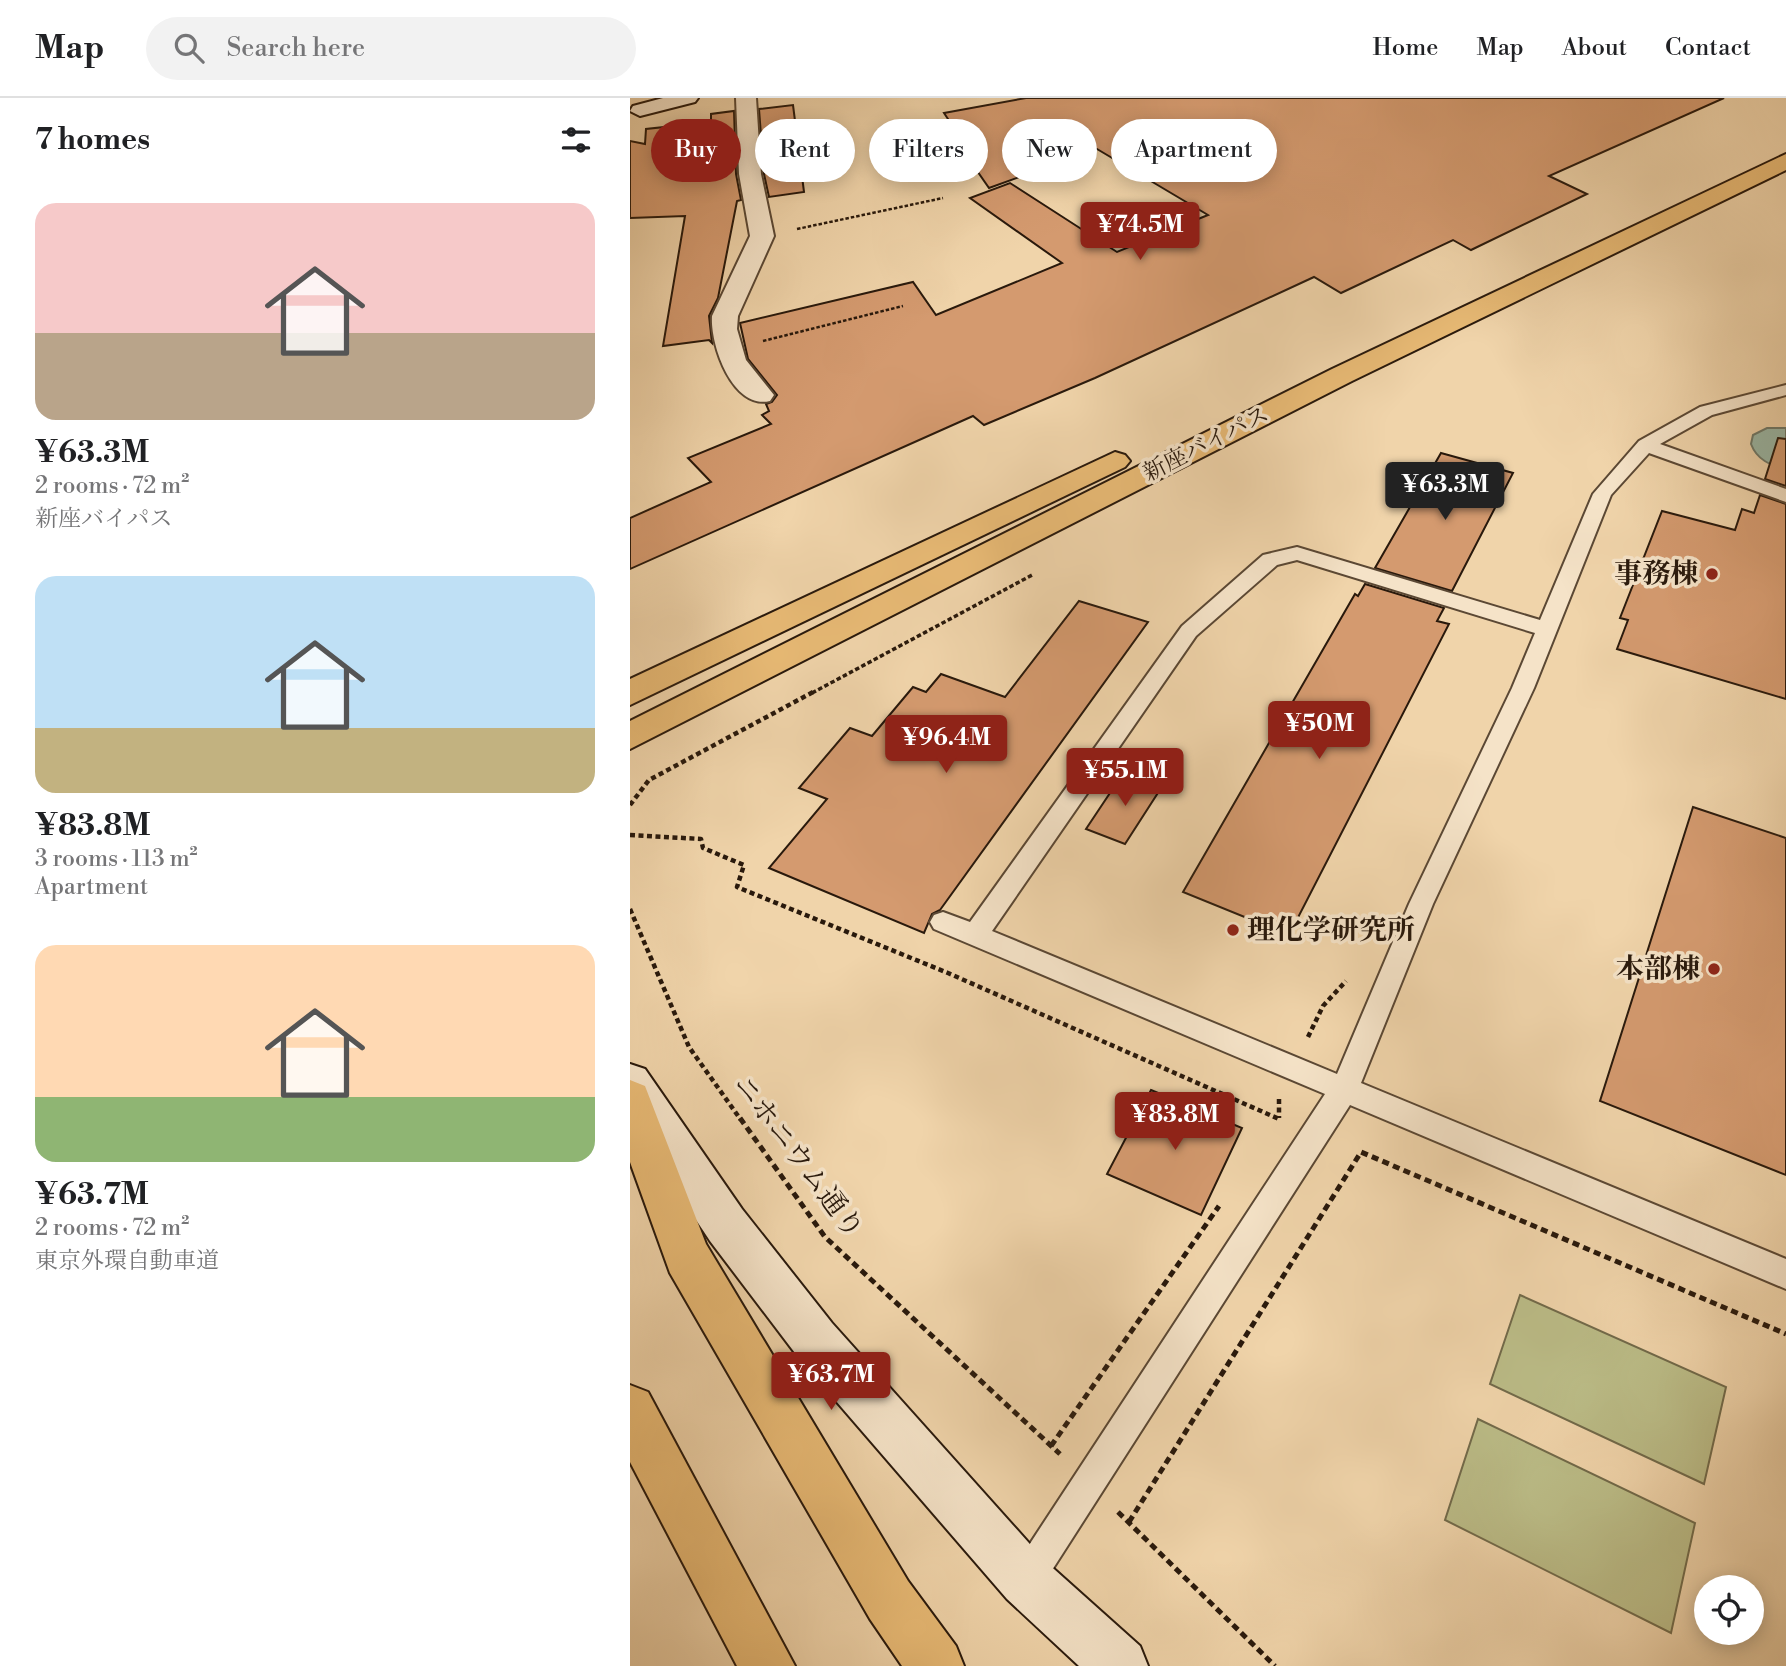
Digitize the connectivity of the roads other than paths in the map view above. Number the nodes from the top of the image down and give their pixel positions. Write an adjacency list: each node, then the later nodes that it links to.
1 (660, 98): 4 (street)
2 (688, 98): 4 (street)
3 (746, 98): 8 (street)
4 (633, 112)
5 (1786, 142): 12 (highway, 新座バイパス)
6 (1786, 161): 13 (highway, 新座バイパス)
7 (1786, 390): 9 (lane)
8 (760, 395)
9 (1645, 445): 10 (lane); 11 (lane)
10 (1786, 496)
11 (1545, 629): 15 (lane); 17 (lane)
12 (630, 693)
13 (630, 736)
14 (943, 922): 15 (lane)
15 (975, 935): 17 (lane)
16 (630, 1083): 21 (street)
17 (1345, 1088): 19 (lane); 21 (lane)
18 (630, 1100): 23 (highway)
19 (1786, 1275)
20 (630, 1410): 22 (highway)
21 (1026, 1580): 24 (street)
22 (767, 1666)
23 (936, 1666)
24 (1120, 1666)

